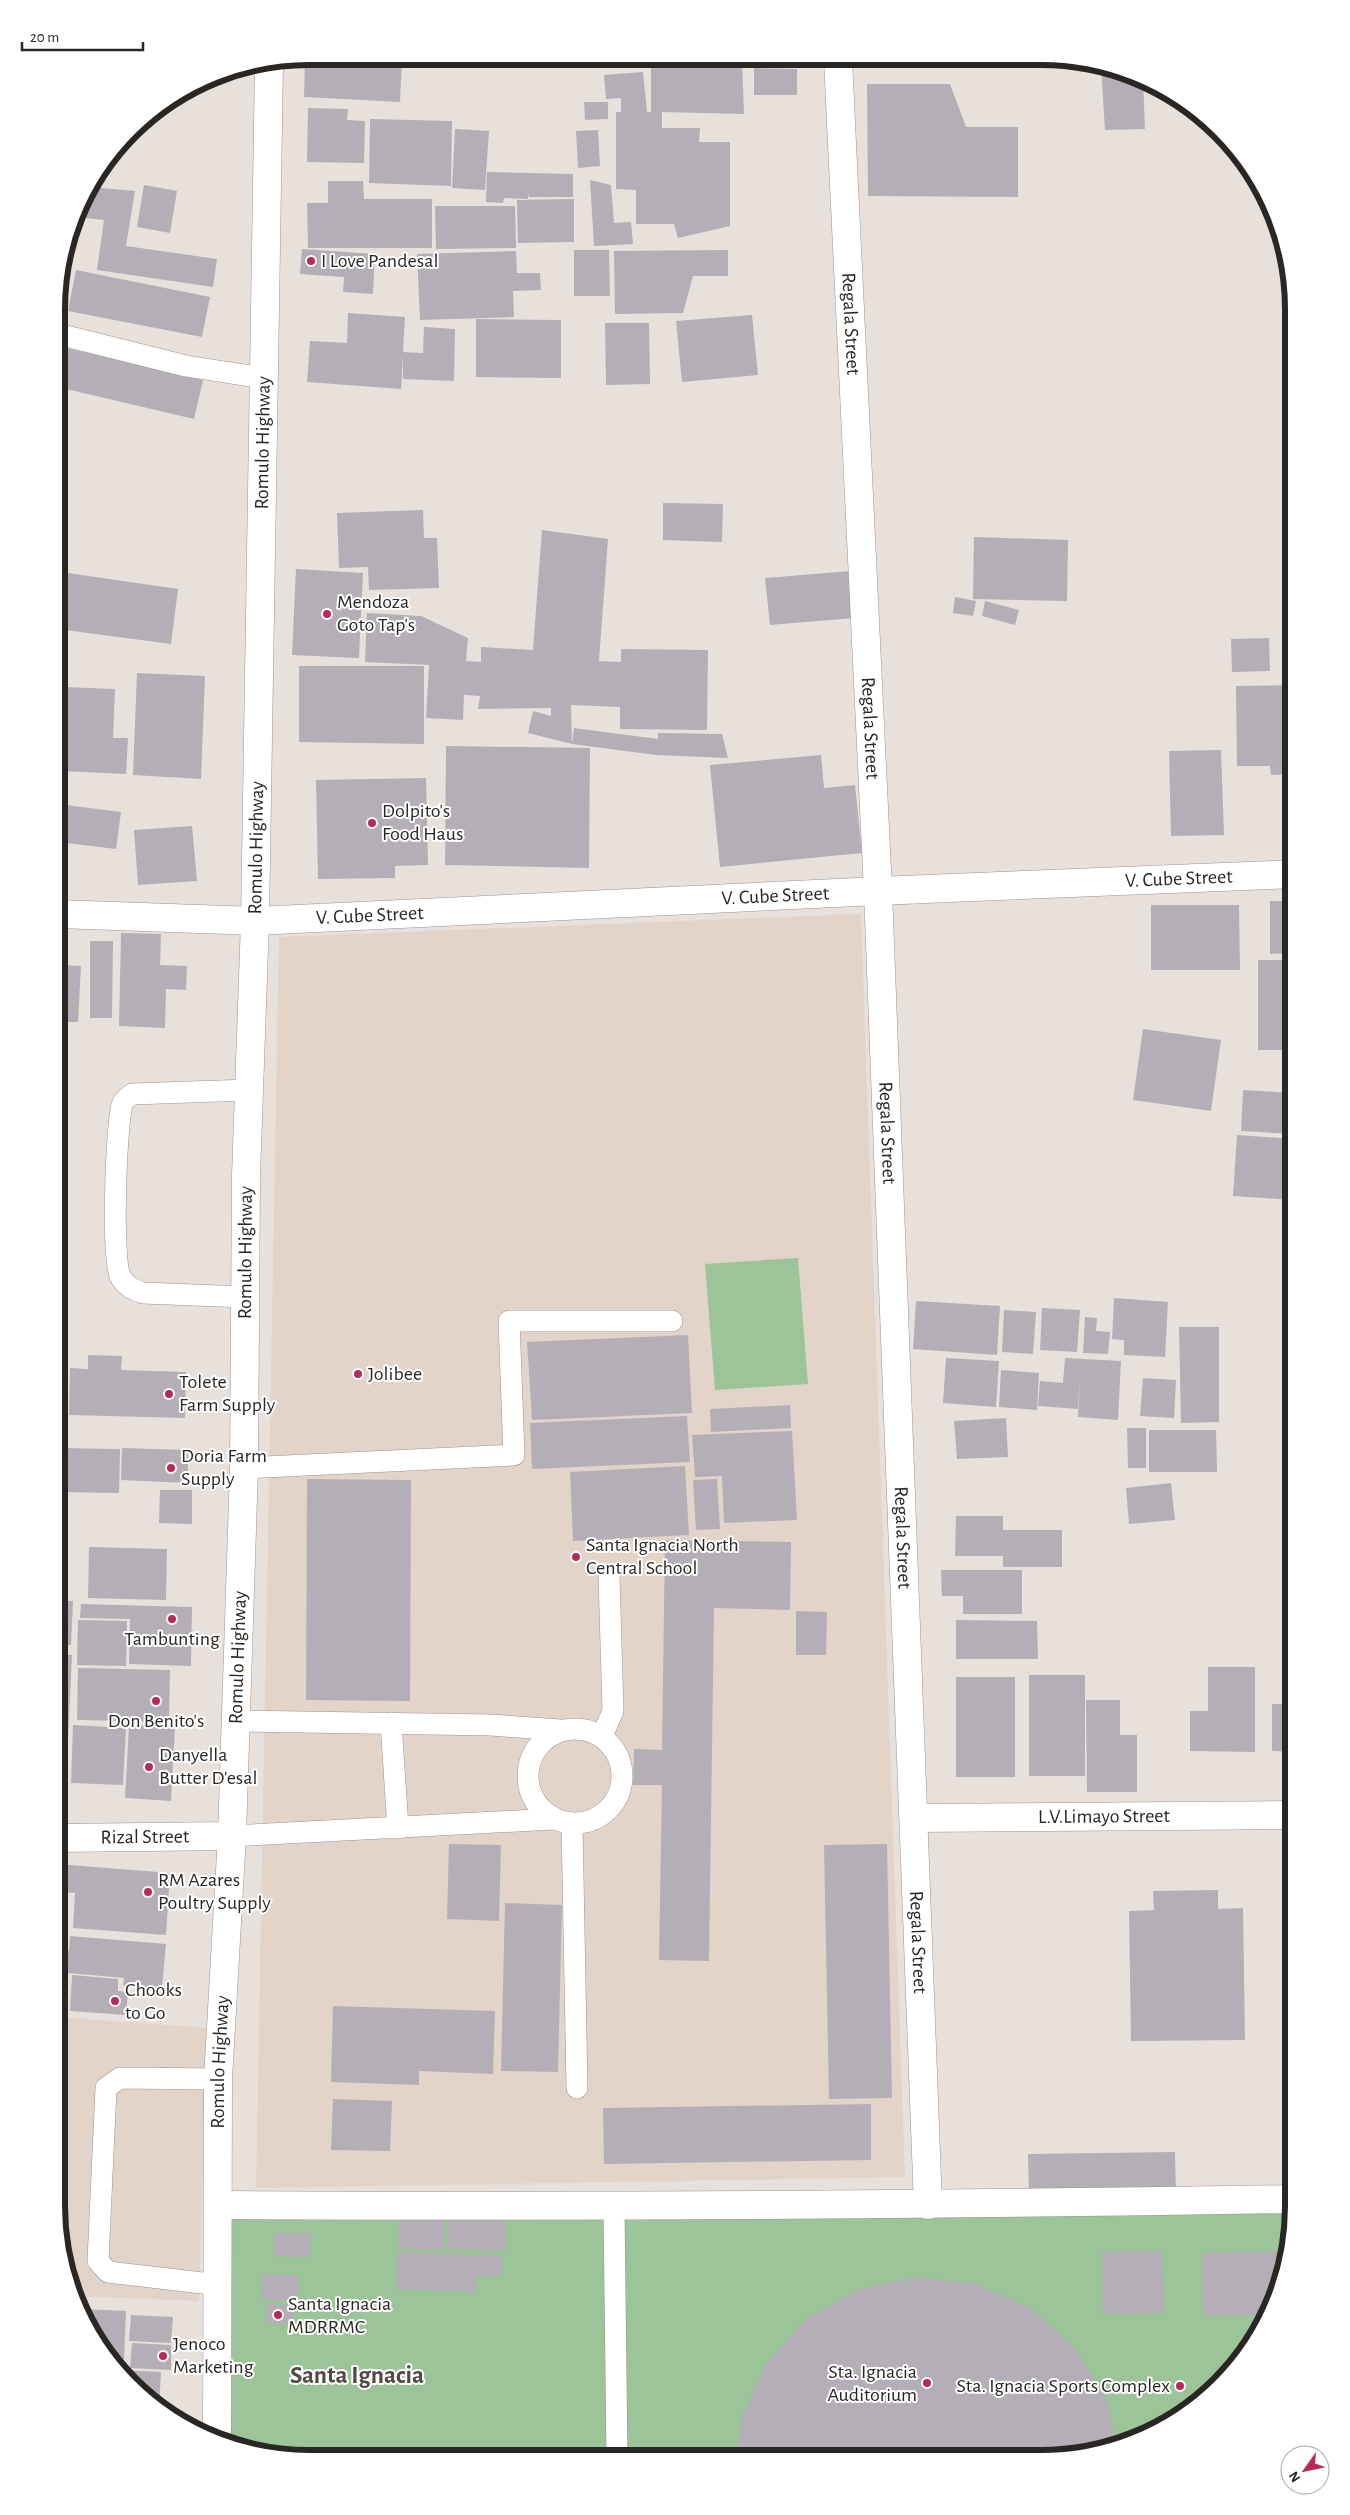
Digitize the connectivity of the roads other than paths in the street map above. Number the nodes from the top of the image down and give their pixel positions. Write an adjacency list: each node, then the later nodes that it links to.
1 (838, 65): 6 (main road, Regala Street)
2 (269, 69): 4 (main road, Romulo Highway)
3 (65, 336): 4 (lane)
4 (263, 378): 8 (main road, Romulo Highway)
5 (1285, 874): 6 (main road, V. Cube Street)
6 (878, 891): 8 (main road, V. Cube Street); 19 (main road, Regala Street)
7 (65, 914): 8 (main road, V. Cube Street)
8 (255, 921): 9 (main road, Romulo Highway)
9 (249, 1090): 10 (main road, Romulo Highway); 10 (lane)
10 (245, 1297): 12 (main road, Romulo Highway)
11 (672, 1321): 12 (lane)
12 (244, 1468): 14 (main road, Romulo Highway)
13 (609, 1577): 17 (lane)
14 (234, 1720): 15 (lane); 22 (main road, Romulo Highway)
15 (391, 1723): 16 (lane); 21 (lane)
16 (560, 1730): 17 (lane); 20 (lane)
17 (602, 1736): 20 (lane)
18 (1285, 1815): 19 (main road, L.V.Limayo Street)
19 (914, 1818): 28 (main road, Regala Street)
20 (563, 1822): 21 (lane); 25 (lane)
21 (398, 1828): 22 (lane)
22 (232, 1836): 23 (main road, Rizal Street); 24 (main road, Romulo Highway)
23 (65, 1838)
24 (218, 2079): 27 (main road, Romulo Highway); 30 (lane)
25 (577, 2088)
26 (1285, 2199): 28 (main road)
27 (219, 2205): 29 (main road); 30 (main road, Romulo Highway)
28 (928, 2205): 29 (main road)
29 (614, 2208): 32 (lane)
30 (218, 2285): 31 (main road, Romulo Highway)
31 (217, 2431)
32 (617, 2450)

